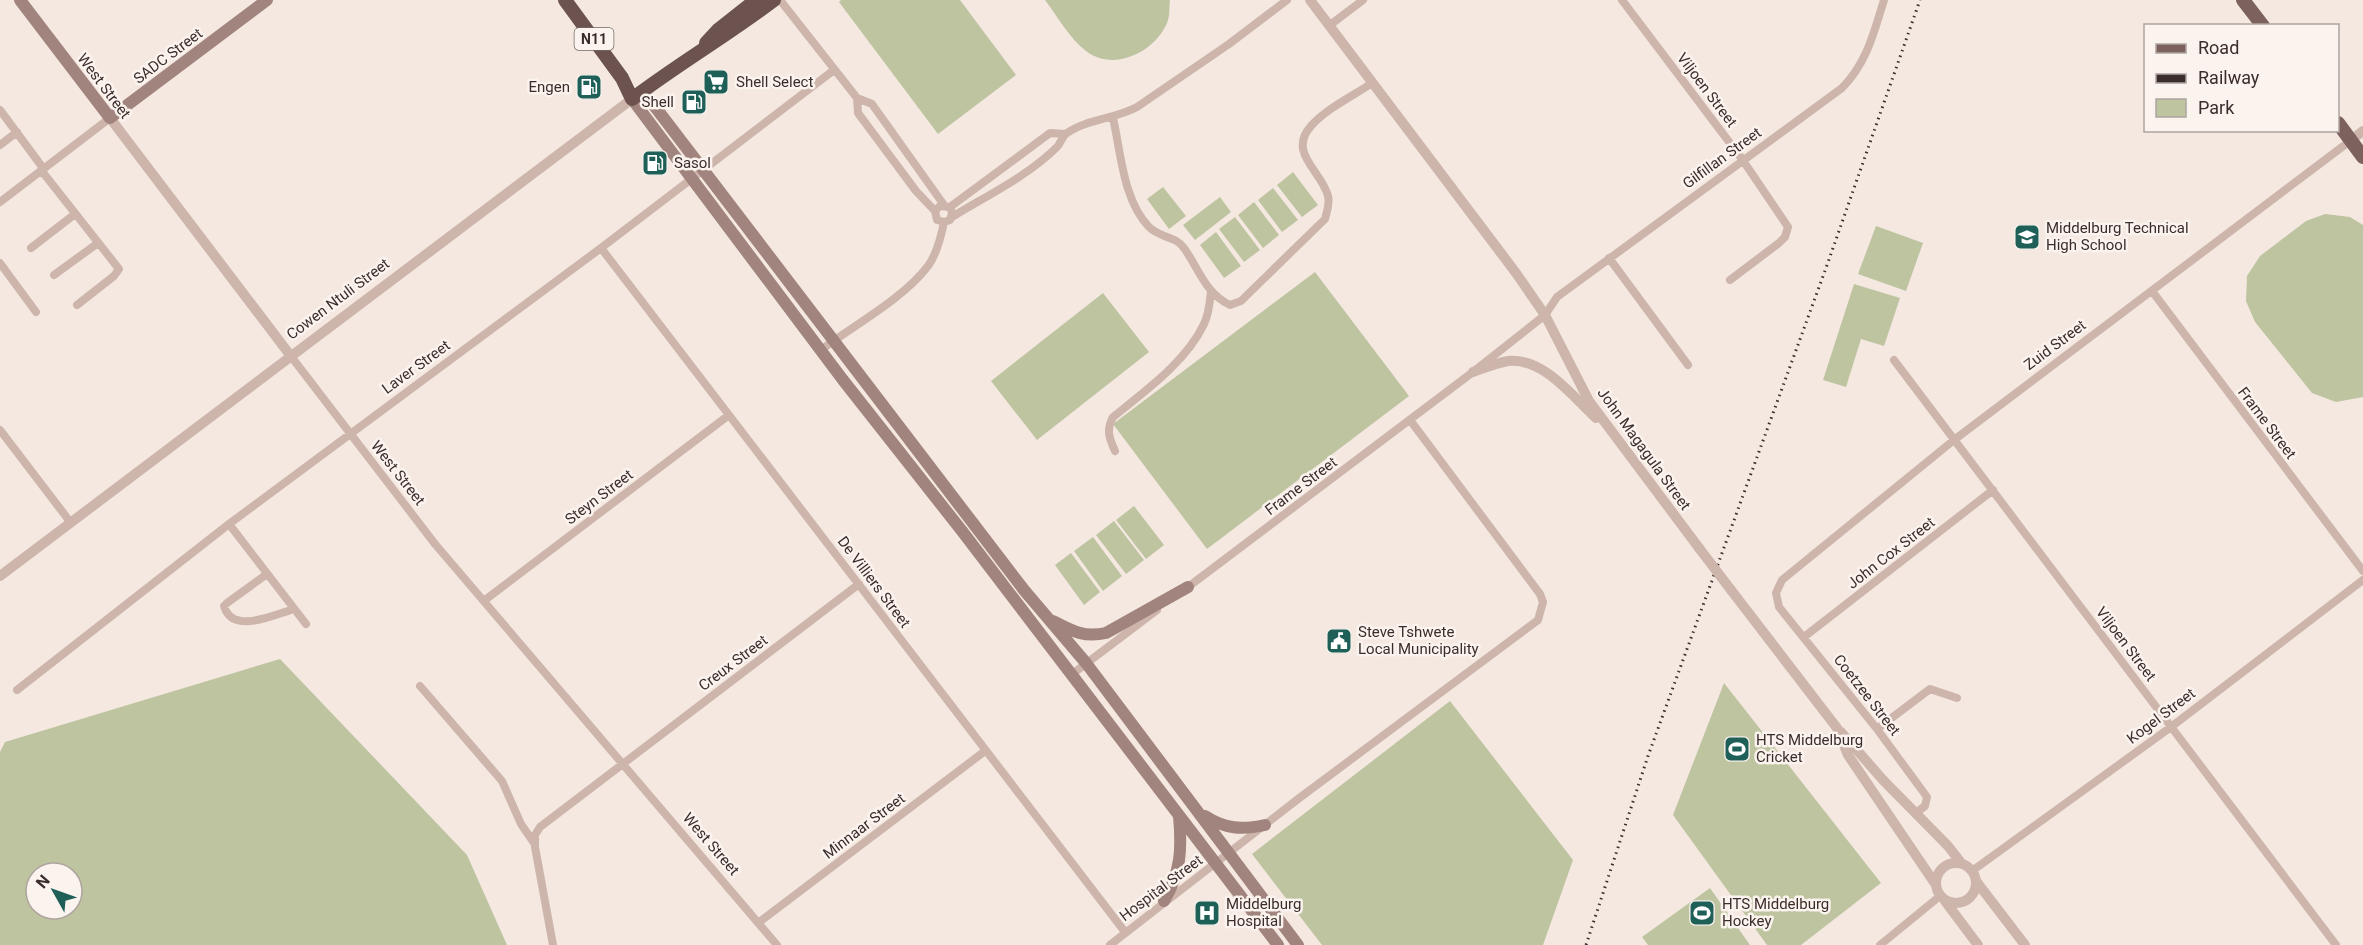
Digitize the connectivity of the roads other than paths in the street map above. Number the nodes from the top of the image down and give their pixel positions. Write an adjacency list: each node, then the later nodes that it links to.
1 (20, 0): 21 (main road, West Street)
2 (267, 0): 21 (main road, SADC Street)
3 (565, 0): 18 (highway, N11)
4 (756, 0): 15 (highway, Cowen Ntuli Street)
5 (774, 0): 15 (highway, Cowen Ntuli Street)
6 (780, 0): 16 (street)
7 (1287, 0): 22 (street)
8 (1310, 0): 14 (street, John Magagula Street)
9 (1363, 0): 14 (street)
10 (1622, 0): 31 (street, Viljoen Street)
11 (1884, 0): 31 (street, Gilfillan Street)
12 (2243, 0): 13 (main road)
13 (2261, 24)
14 (1330, 25): 17 (street, John Magagula Street)
15 (698, 52): 18 (highway, Cowen Ntuli Street)
16 (834, 70): 19 (street); 34 (street, Laver Street)
17 (1372, 83): 49 (street); 53 (street, John Magagula Street)
18 (638, 95): 34 (main road); 35 (main road); 56 (street, Cowen Ntuli Street)
19 (857, 98): 29 (street); 32 (street)
20 (0, 110): 25 (street)
21 (110, 118): 33 (street, SADC Street); 56 (street, West Street)
22 (1113, 118): 26 (street); 49 (street)
23 (2339, 126): 27 (main road)
24 (2363, 131): 27 (street, Zuid Street)
25 (17, 132): 28 (street); 33 (street)
26 (1065, 134): 37 (street); 40 (street)
27 (2350, 141): 30 (main road); 50 (street, Zuid Street)
28 (0, 144)
29 (911, 157): 32 (street); 37 (street)
30 (2363, 157)
31 (1742, 159): 45 (street, Gilfillan Street); 48 (street, Viljoen Street)
32 (899, 166): 38 (street)
33 (42, 169): 36 (street, SADC Street); 39 (street)
34 (705, 169): 35 (street, Laver Street); 54 (main road)
35 (693, 178): 44 (street, Laver Street); 55 (main road)
36 (0, 202)
37 (947, 206): 38 (street); 40 (street)
38 (935, 211): 41 (street)
39 (75, 214): 42 (street); 43 (street)
40 (952, 217): 41 (street)
41 (944, 222): 54 (street)
42 (98, 243): 47 (street); 51 (street)
43 (31, 248)
44 (601, 248): 60 (street, De Villiers Street); 63 (street, Laver Street)
45 (1608, 258): 53 (street, Gilfillan Street); 58 (street)
46 (0, 263): 52 (street)
47 (54, 275)
48 (1730, 280)
49 (1211, 291): 66 (street)
50 (2152, 291): 65 (street, Zuid Street); 72 (street, Frame Street)
51 (77, 305)
52 (36, 312)
53 (1545, 315): 59 (street, Frame Street); 64 (street, John Magagula Street)
54 (833, 341): 55 (street); 67 (main road)
55 (821, 350): 68 (main road)
56 (290, 355): 63 (street, West Street); 70 (street, Cowen Ntuli Street)
57 (1894, 360): 65 (street, Viljoen Street)
58 (1688, 365)
59 (1473, 372): 61 (street, Frame Street); 64 (street)
60 (729, 415): 76 (street, De Villiers Street); 81 (street, Steyn Street)
61 (1410, 420): 77 (street, Frame Street); 99 (street, Hospital Street)
62 (0, 430): 70 (street)
63 (348, 433): 71 (street, Laver Street); 81 (street, West Street)
64 (1611, 433): 92 (street, John Magagula Street, bridge)
65 (1954, 440): 69 (street, Viljoen Street); 79 (street, Zuid Street)
66 (1115, 451)
67 (935, 472): 68 (main road); 78 (main road)
68 (923, 482): 80 (main road)
69 (1993, 490): 85 (street, John Cox Street); 91 (street, Viljoen Street)
70 (70, 523): 74 (street, Cowen Ntuli Street)
71 (229, 524): 73 (street); 89 (street, Laver Street)
72 (2363, 570)
73 (267, 574): 82 (street); 82 (street)
74 (0, 576)
75 (2363, 580): 91 (street, Kogel Street)
76 (859, 584): 94 (street, De Villiers Street); 95 (street, Creux Street)
77 (1188, 587): 83 (main road); 86 (street, Frame Street)
78 (1024, 590): 80 (main road); 83 (main road)
79 (1776, 593): 85 (street, Coetzee Street)
80 (1011, 599): 87 (main road)
81 (485, 600): 95 (street, West Street)
82 (294, 609): 84 (street)
83 (1047, 617): 86 (main road)
84 (306, 624)
85 (1804, 637): 93 (street, Coetzee Street)
86 (1086, 663): 87 (street, Frame Street); 96 (main road)
87 (1071, 675): 98 (main road)
88 (420, 686): 100 (street)
89 (17, 690)
90 (1957, 698): 93 (street)
91 (2171, 726): 104 (street, Kogel Street); 118 (street, Viljoen Street)
92 (1837, 728): 97 (street); 105 (street, John Magagula Street)
93 (1877, 729): 97 (street, Coetzee Street)
94 (985, 751): 108 (street, Minnaar Street); 109 (street, De Villiers Street)
95 (623, 764): 100 (street, Creux Street); 108 (street, West Street)
96 (1197, 810): 99 (main road); 101 (main road)
97 (1916, 813): 103 (street)
98 (1179, 816): 102 (main road); 107 (main road)
99 (1265, 825): 101 (street, Hospital Street)
100 (535, 847): 110 (street)
101 (1229, 853): 102 (street, Hospital Street); 114 (main road)
102 (1216, 864): 107 (street, Hospital Street); 113 (main road)
103 (1962, 864): 104 (street); 105 (street)
104 (1974, 876): 106 (street); 117 (street)
105 (1936, 885): 106 (street)
106 (1943, 898): 115 (street); 116 (street)
107 (1164, 901): 109 (street, Hospital Street)
108 (758, 923): 111 (street, West Street)
109 (1125, 932): 112 (street, Hospital Street)
110 (553, 945)
111 (777, 945)
112 (1110, 945)
113 (1278, 945)
114 (1298, 945)
115 (1880, 945)
116 (1978, 945)
117 (2025, 945)
118 (2336, 945)

